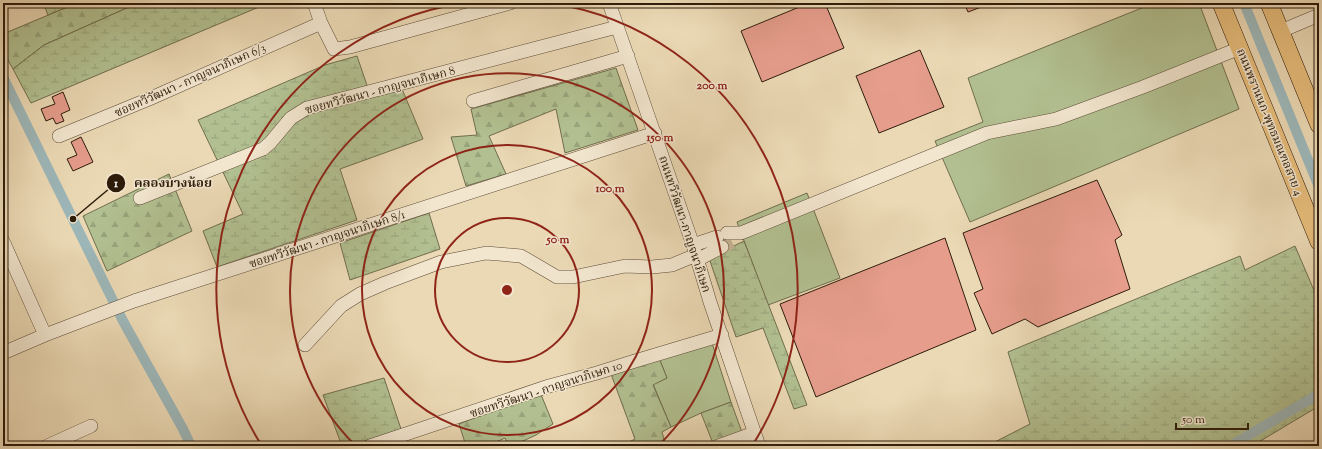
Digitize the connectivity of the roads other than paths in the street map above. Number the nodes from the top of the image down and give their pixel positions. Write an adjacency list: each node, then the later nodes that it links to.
1 (314, 3): 7 (street)
2 (510, 3): 7 (street)
3 (608, 3): 8 (street, ถนนทวีวัฒนา-กาญจนาภิเษก)
4 (1221, 3): 10 (main road, ถนนพรานนก-พุทธมณฑลสาย 4)
5 (1269, 3): 9 (main road)
6 (1319, 15): 9 (street)
7 (321, 23): 15 (street, ซอยทวีวัฒนา - กาญจนาภิเษก 6/3)
8 (617, 27): 11 (street, ถนนทวีวัฒนา-กาญจนาภิเษก); 16 (street, ซอยทวีวัฒนา - กาญจนาภิเษก 8)
9 (1281, 31): 13 (main road)
10 (1240, 48): 18 (main road, ถนนพรานนก-พุทธมณฑลสาย 4); 19 (street)
11 (628, 56): 12 (street); 14 (street, ถนนทวีวัฒนา-กาญจนาภิเษก)
12 (473, 101)
13 (1319, 125)
14 (654, 133): 19 (street, ถนนทวีวัฒนา-กาญจนาภิเษก); 20 (street, ซอยทวีวัฒนา - กาญจนาภิเษก 8/1)
15 (59, 136)
16 (140, 198)
17 (3, 241): 20 (street)
18 (1319, 242)
19 (695, 253): 21 (street, ถนนทวีวัฒนา-กาญจนาภิเษก); 22 (street)
20 (45, 335): 23 (street, ซอยทวีวัฒนา - กาญจนาภิเษก 8/1)
21 (722, 335): 25 (street, ถนนทวีวัฒนา-กาญจนาภิเษก); 27 (street, ซอยทวีวัฒนา - กาญจนาภิเษก 10)
22 (305, 346)
23 (3, 353)
24 (91, 426): 26 (street)
25 (754, 433): 28 (street); 29 (street, ถนนทวีวัฒนา-กาญจนาภิเษก)
26 (47, 446)
27 (370, 446)
28 (718, 446)
29 (759, 446)

